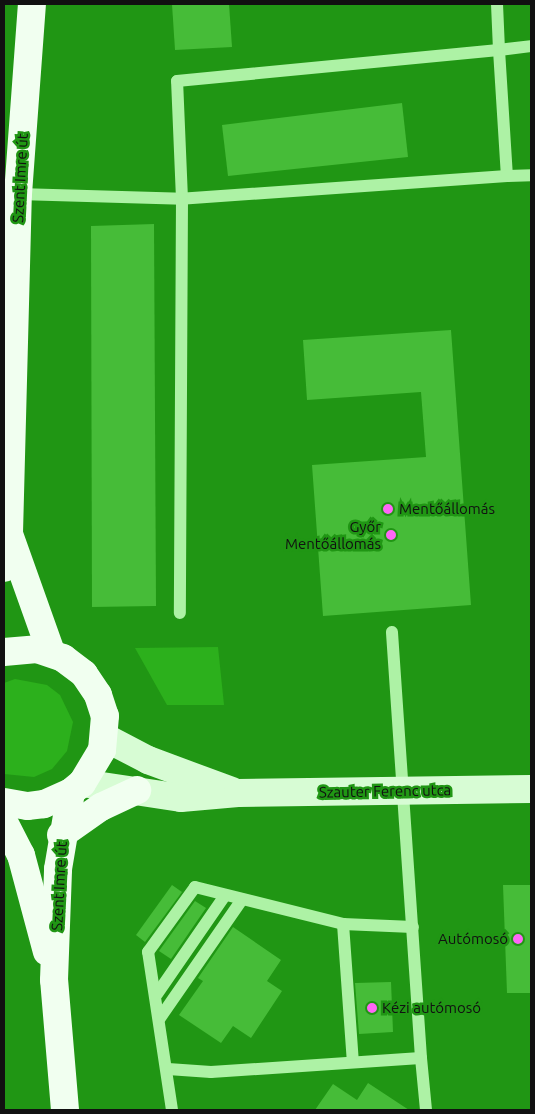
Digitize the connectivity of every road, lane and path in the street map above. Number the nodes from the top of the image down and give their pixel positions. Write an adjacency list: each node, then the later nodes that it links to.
1 (32, 4): 7 (main road, Szent Imre út)
2 (497, 4): 4 (lane)
3 (531, 46): 4 (lane)
4 (499, 50): 6 (lane); 8 (lane)
5 (531, 175): 6 (lane)
6 (507, 176): 8 (lane)
7 (18, 194): 8 (lane); 9 (main road, Szent Imre út)
8 (182, 199): 11 (lane)
9 (9, 533): 10 (main road, Szent Imre út); 14 (main road, Szent Imre út)
10 (4, 568)
11 (180, 613)
12 (392, 632): 19 (lane)
13 (4, 652): 14 (main road)
14 (51, 652): 15 (main road)
15 (104, 737): 16 (main road); 20 (street, Szauter Ferenc utca)
16 (77, 788): 18 (street, Szauter Ferenc utca); 21 (main road); 24 (main road, Szent Imre út)
17 (531, 789): 19 (street, Szauter Ferenc utca)
18 (137, 790): 20 (street, Szauter Ferenc utca); 24 (main road)
19 (404, 791): 20 (street, Szauter Ferenc utca); 29 (lane)
20 (238, 793)
21 (4, 802)
22 (4, 822): 25 (main road, Szent Imre út)
23 (4, 834): 25 (main road)
24 (61, 835): 30 (main road, Szent Imre út)
25 (21, 855): 30 (main road, Szent Imre út)
26 (224, 897): 27 (lane); 31 (lane); 31 (lane)
27 (241, 901): 28 (lane); 32 (lane)
28 (343, 924): 29 (lane); 34 (lane)
29 (412, 927): 33 (lane)
30 (54, 980): 36 (main road, Szent Imre út)
31 (157, 994): 32 (lane)
32 (160, 1018): 35 (lane)
33 (421, 1058): 34 (lane); 38 (lane)
34 (352, 1062): 35 (lane)
35 (168, 1069): 37 (lane)
36 (65, 1110)
37 (172, 1110)
38 (426, 1110)

